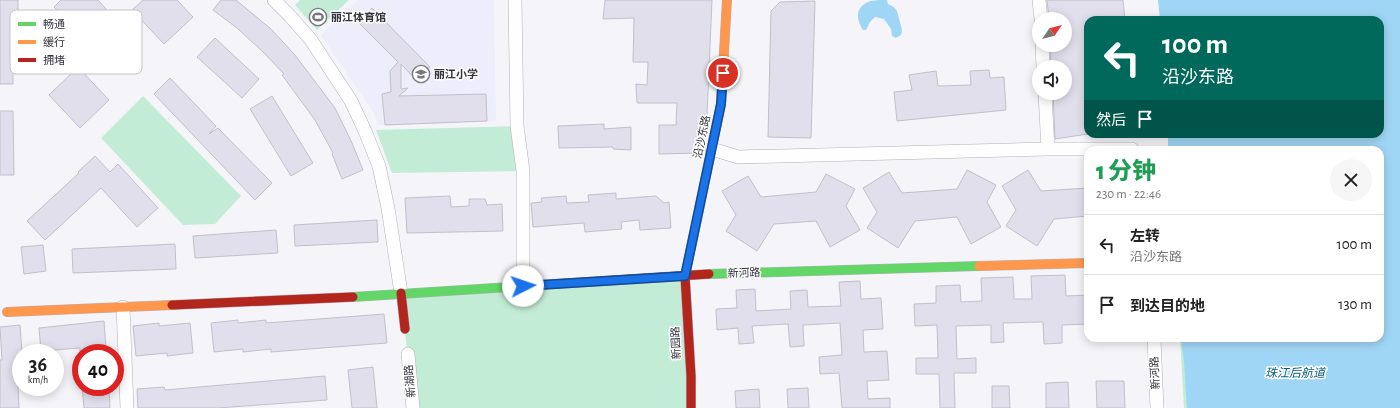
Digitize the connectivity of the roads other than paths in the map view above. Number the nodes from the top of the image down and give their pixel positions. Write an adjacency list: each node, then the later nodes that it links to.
1 (274, 0): 13 (street)
2 (515, 0): 12 (street)
3 (726, 0): 7 (street, 沿沙东路)
4 (1040, 0): 5 (street)
5 (1040, 12)
6 (1045, 100): 8 (street)
7 (712, 149): 8 (street); 11 (street, 沿沙东路)
8 (1048, 149): 9 (street)
9 (1084, 149)
10 (1084, 263): 11 (street, 新河路)
11 (685, 276): 12 (street, 新河路); 21 (street, 新园路)
12 (523, 286): 13 (street, 新河路)
13 (401, 293): 14 (street, 新河路); 16 (street)
14 (123, 307): 15 (street, 新河路); 19 (street)
15 (7, 312)
16 (405, 329)
17 (1154, 342): 22 (street, 新河路)
18 (408, 354): 20 (street, 新湖路)
19 (127, 408)
20 (413, 408)
21 (691, 408)
22 (1157, 408)

